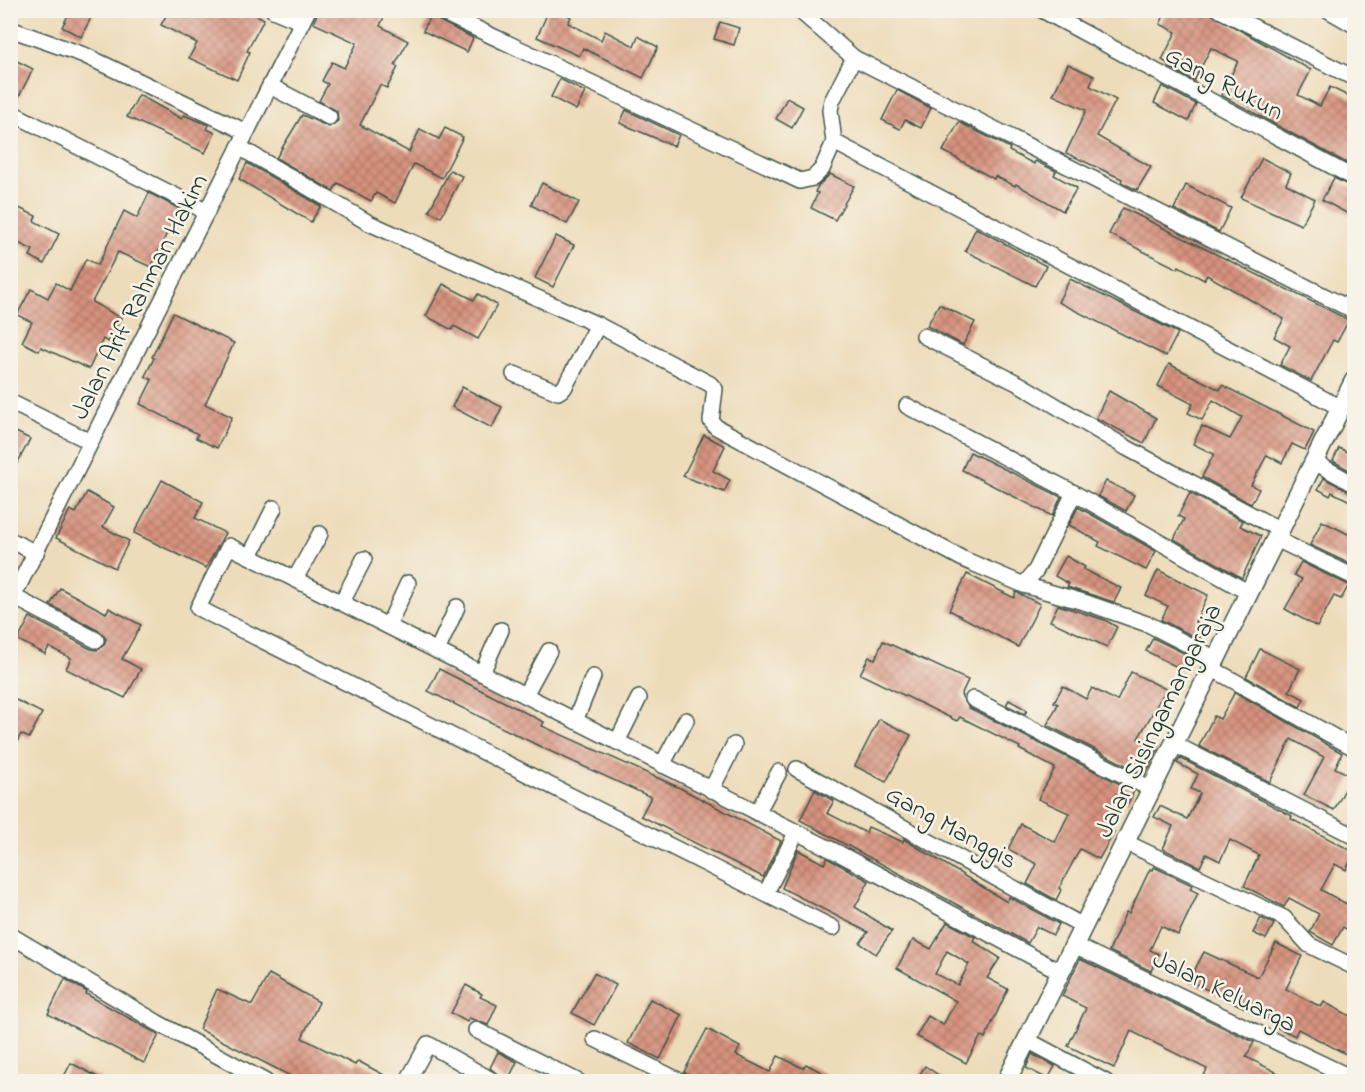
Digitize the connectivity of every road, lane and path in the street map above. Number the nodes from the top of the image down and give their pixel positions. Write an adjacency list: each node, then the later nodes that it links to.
1 (273, 10): 7 (street)
2 (437, 10): 16 (street)
3 (799, 10): 10 (street)
4 (1042, 10): 18 (street, Gang Rukun)
5 (1220, 10): 11 (street)
6 (1328, 10): 8 (street)
7 (305, 16): 12 (street, Jalan Arif Rahman Hakim)
8 (1350, 18)
9 (10, 29): 15 (street)
10 (854, 58): 16 (street); 20 (street)
11 (1354, 78)
12 (270, 86): 14 (street); 15 (street, Jalan Arif Rahman Hakim)
13 (10, 112): 19 (street)
14 (329, 117)
15 (246, 132): 17 (street, Jalan Arif Rahman Hakim)
16 (834, 142): 27 (street)
17 (239, 147): 19 (street, Jalan Arif Rahman Hakim); 21 (street)
18 (1354, 178)
19 (207, 212): 28 (street, Jalan Arif Rahman Hakim)
20 (1354, 311)
21 (598, 325): 23 (street); 42 (street)
22 (924, 336): 34 (street)
23 (514, 374)
24 (1354, 382): 27 (street, Jalan Sisingamangaraja)
25 (10, 402): 28 (street)
26 (907, 406): 31 (street)
27 (1341, 408): 29 (street, Jalan Sisingamangaraja)
28 (92, 442): 36 (street, Jalan Arif Rahman Hakim)
29 (1314, 462): 30 (street); 34 (street, Jalan Sisingamangaraja)
30 (1354, 484)
31 (1074, 493): 42 (street); 43 (street)
32 (274, 508): 37 (street)
33 (320, 534): 40 (street)
34 (1278, 534): 39 (street); 43 (street, Jalan Sisingamangaraja)
35 (10, 540): 36 (street)
36 (36, 553): 44 (street, Jalan Arif Rahman Hakim)
37 (250, 556): 40 (street); 73 (street)
38 (364, 559): 45 (street)
39 (1354, 577)
40 (295, 579): 45 (street)
41 (408, 583): 47 (street)
42 (1024, 585): 52 (street)
43 (1249, 593): 52 (street, Jalan Sisingamangaraja)
44 (12, 600): 49 (street)
45 (342, 602): 47 (street)
46 (457, 607): 50 (street)
47 (388, 626): 50 (street)
48 (501, 630): 53 (street)
49 (96, 640)
50 (437, 651): 53 (street)
51 (549, 651): 55 (street)
52 (1214, 664): 61 (street, Jalan Sisingamangaraja); 63 (street)
53 (482, 674): 55 (street)
54 (593, 677): 58 (street)
55 (525, 695): 58 (street)
56 (639, 698): 60 (street)
57 (973, 699): 67 (street)
58 (575, 720): 60 (street)
59 (686, 720): 64 (street)
60 (617, 742): 64 (street)
61 (1174, 744): 67 (street, Jalan Sisingamangaraja); 71 (street)
62 (734, 745): 68 (street)
63 (1354, 748)
64 (662, 765): 68 (street)
65 (797, 769): 74 (street, Gang Manggis)
66 (779, 772): 69 (street)
67 (1152, 789): 72 (street, Jalan Sisingamangaraja)
68 (711, 790): 69 (street)
69 (758, 813): 70 (street)
70 (796, 833): 73 (street); 79 (street)
71 (1354, 836)
72 (1125, 842): 74 (street, Jalan Sisingamangaraja); 78 (street)
73 (766, 893): 75 (street)
74 (1083, 926): 77 (street, Jalan Sisingamangaraja)
75 (833, 928)
76 (10, 935): 84 (street)
77 (1074, 945): 79 (street, Jalan Sisingamangaraja); 83 (street, Jalan Keluarga)
78 (1354, 967)
79 (1060, 972): 82 (street, Jalan Sisingamangaraja)
80 (476, 1030): 87 (street)
81 (595, 1039): 88 (street)
82 (1027, 1040): 89 (street, Jalan Sisingamangaraja); 90 (street)
83 (1354, 1079)
84 (266, 1082)
85 (407, 1082): 86 (street)
86 (495, 1082)
87 (579, 1082)
88 (682, 1082)
89 (1006, 1082)
90 (1106, 1082)

